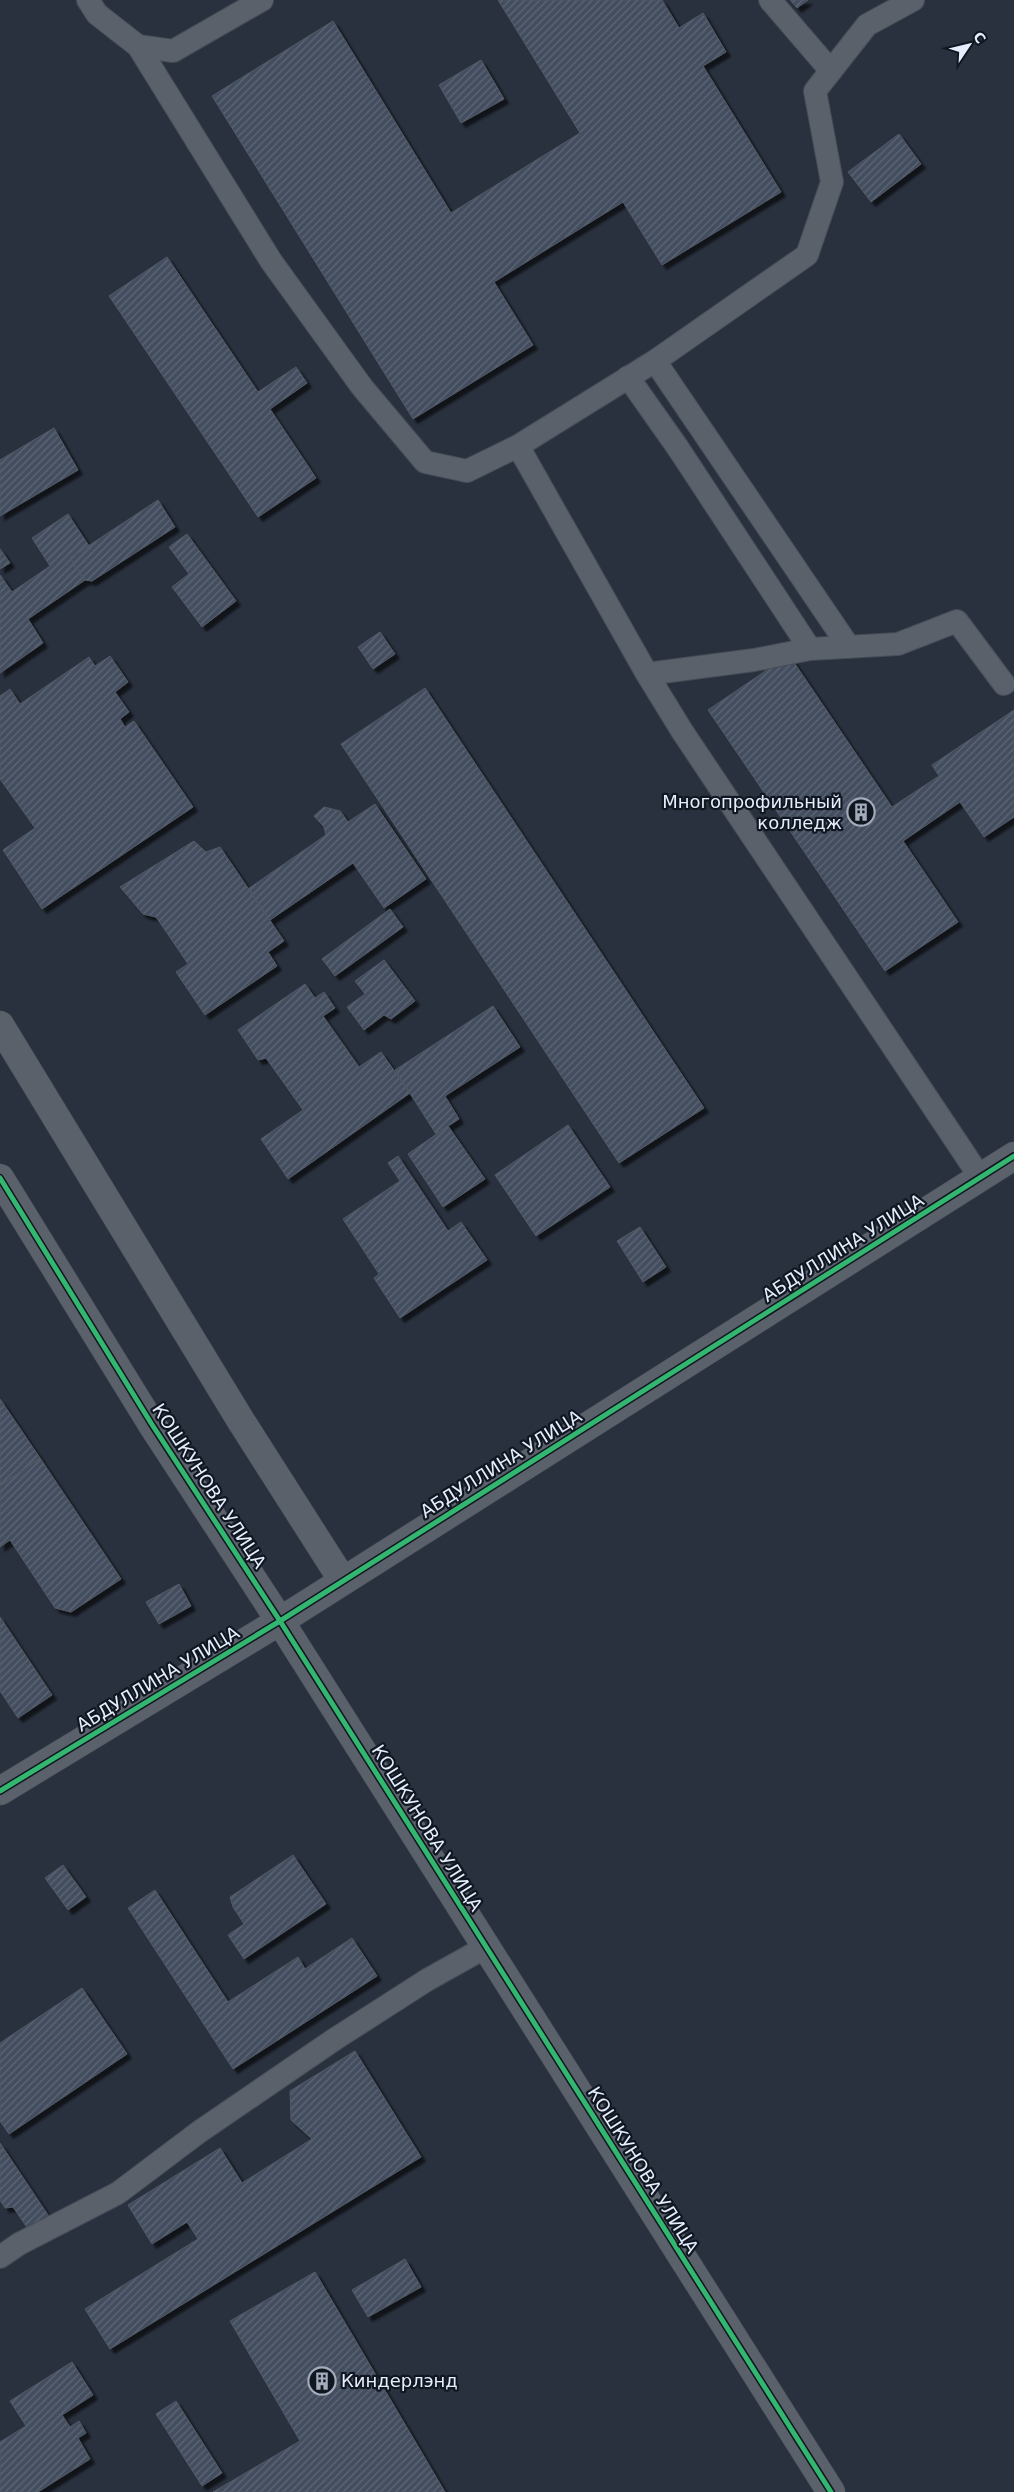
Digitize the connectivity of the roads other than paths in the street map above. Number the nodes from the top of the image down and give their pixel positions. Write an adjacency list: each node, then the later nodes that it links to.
1 (88, 0): 5 (lane)
2 (262, 0): 5 (lane)
3 (770, 0): 6 (lane)
4 (913, 0): 6 (lane)
5 (138, 46): 9 (lane)
6 (831, 71): 7 (lane)
7 (654, 361): 8 (lane); 10 (lane)
8 (628, 377): 9 (lane); 11 (lane)
9 (518, 446): 12 (lane)
10 (849, 647): 11 (lane); 13 (lane)
11 (810, 649): 12 (lane)
12 (647, 674): 16 (lane)
13 (1004, 684)
14 (0, 1025): 18 (street)
15 (1014, 1156): 16 (street, АБДУЛЛИНА УЛИЦА)
16 (980, 1177): 18 (street, АБДУЛЛИНА УЛИЦА)
17 (0, 1178): 19 (street, КОШКУНОВА УЛИЦА)
18 (343, 1581): 19 (street, АБДУЛЛИНА УЛИЦА)
19 (280, 1621): 20 (street, АБДУЛЛИНА УЛИЦА); 21 (street, КОШКУНОВА УЛИЦА)
20 (0, 1791)
21 (486, 1947): 22 (lane); 23 (street, КОШКУНОВА УЛИЦА)
22 (0, 2256)
23 (831, 2492)

